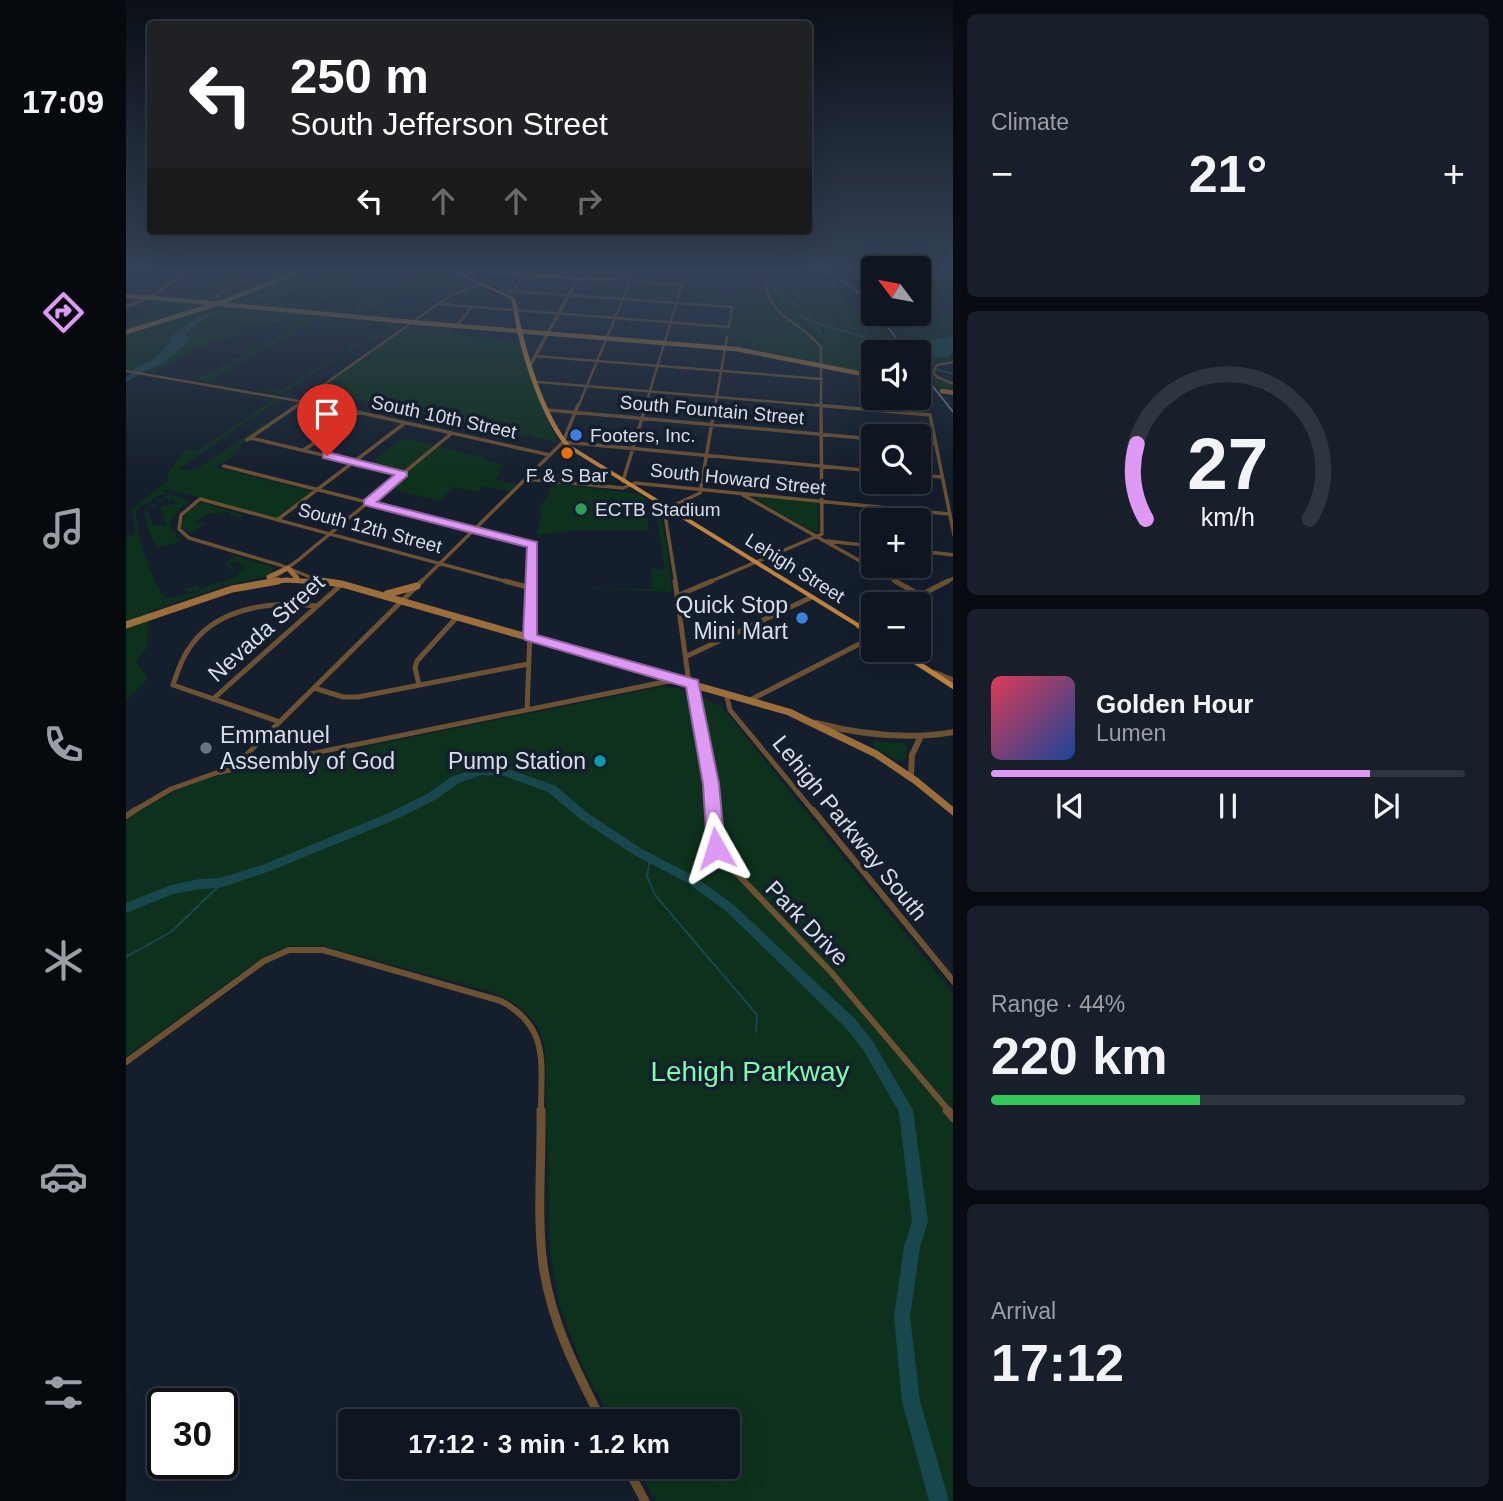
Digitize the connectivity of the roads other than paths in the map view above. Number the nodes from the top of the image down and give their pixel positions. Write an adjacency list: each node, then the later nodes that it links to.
1 (385, 342): 29 (street)
2 (523, 342): 9 (main road)
3 (543, 342): 10 (street)
4 (605, 342): 13 (street)
5 (651, 342): 8 (main road)
6 (726, 342): 11 (street)
7 (817, 342): 16 (street)
8 (665, 343): 11 (main road); 17 (street)
9 (524, 345): 10 (street); 15 (main road)
10 (540, 347): 12 (street)
11 (725, 348): 16 (main road); 19 (street)
12 (535, 356): 13 (street); 15 (street)
13 (597, 361): 17 (street); 24 (street)
14 (953, 362): 23 (street)
15 (531, 363): 22 (main road)
16 (822, 365): 20 (main road); 21 (street)
17 (658, 366): 19 (street); 25 (street)
18 (127, 371): 29 (street, South 10th Street)
19 (721, 371): 21 (street); 28 (street)
20 (861, 373)
21 (822, 379): 30 (street)
22 (537, 382): 24 (street); 32 (main road)
23 (953, 384)
24 (586, 386): 25 (street); 35 (street)
25 (651, 391): 28 (street); 36 (street)
26 (942, 391): 27 (main road)
27 (953, 393)
28 (716, 397): 30 (street); 38 (street)
29 (303, 400): 34 (street, South 10th Street); 46 (street)
30 (822, 406): 31 (street); 40 (street)
31 (861, 409)
32 (548, 410): 35 (street, South Fountain Street); 42 (main road)
33 (879, 410): 44 (street)
34 (358, 412): 37 (street, South 10th Street); 46 (street)
35 (575, 412): 36 (street, South Fountain Street); 42 (street)
36 (643, 418): 38 (street, South Fountain Street); 45 (street)
37 (405, 423): 39 (street, South 10th Street); 49 (street)
38 (712, 424): 40 (street, South Fountain Street); 48 (street)
39 (452, 433): 47 (street, South 10th Street); 53 (street)
40 (822, 434): 41 (street, South Fountain Street); 51 (street)
41 (861, 438)
42 (563, 442): 45 (street); 47 (street); 57 (main road, Lehigh Street)
43 (931, 444): 44 (street)
44 (936, 444): 55 (street)
45 (634, 448): 48 (street); 57 (street)
46 (304, 450): 49 (street)
47 (550, 455): 56 (street)
48 (706, 455): 51 (street); 60 (street)
49 (353, 462): 53 (street); 59 (street)
50 (224, 466): 59 (street)
51 (822, 466): 52 (street); 63 (street)
52 (861, 470)
53 (403, 474): 64 (street)
54 (931, 476): 55 (street)
55 (942, 477): 66 (street)
56 (526, 479): 58 (street, South Howard Street); 68 (street)
57 (623, 481): 58 (main road, Lehigh Street)
58 (630, 485): 60 (street, South Howard Street); 65 (main road, Lehigh Street)
59 (317, 490): 64 (street); 67 (street)
60 (700, 490): 61 (street, South Howard Street); 65 (street)
61 (740, 494): 63 (street, South Howard Street); 71 (street)
62 (200, 499): 67 (street, South 12th Street); 78 (street)
63 (822, 502): 66 (street, South Howard Street); 71 (street)
64 (368, 503): 68 (street); 70 (street)
65 (668, 508): 76 (main road, Lehigh Street); 90 (street)
66 (949, 514): 69 (street)
67 (277, 520): 70 (street, South 12th Street)
68 (474, 530): 77 (street); 86 (street)
69 (953, 531)
70 (330, 534): 77 (street, South 12th Street); 78 (street)
71 (816, 536): 72 (street); 76 (street)
72 (824, 541): 73 (street); 87 (street)
73 (861, 545)
74 (931, 552): 75 (street)
75 (953, 555)
76 (756, 562): 90 (street); 91 (main road, Lehigh Street)
77 (440, 564): 85 (street); 86 (street, South 12th Street)
78 (288, 568): 80 (main road); 81 (street); 82 (street); 83 (main road)
79 (953, 578): 88 (street)
80 (296, 579): 81 (main road); 82 (main road)
81 (314, 579): 84 (main road)
82 (270, 580): 83 (main road)
83 (252, 583): 96 (main road)
84 (342, 584): 89 (main road); 93 (street, Nevada Street)
85 (417, 586): 89 (main road); 92 (street)
86 (531, 588): 99 (street)
87 (915, 592)
88 (926, 592)
89 (374, 593): 92 (main road)
90 (679, 596): 101 (street)
91 (812, 597): 97 (main road, Lehigh Street); 101 (street)
92 (402, 601): 94 (main road); 110 (street)
93 (316, 606): 112 (street, Nevada Street); 112 (street)
94 (457, 617): 99 (main road); 108 (street)
95 (861, 624): 97 (street)
96 (126, 625)
97 (858, 625): 98 (main road, Lehigh Street)
98 (861, 627)
99 (530, 637): 103 (street); 105 (main road)
100 (861, 642): 113 (street)
101 (687, 656): 107 (street)
102 (916, 662): 104 (main road)
103 (528, 664): 108 (street); 114 (street)
104 (931, 671): 106 (street); 109 (main road)
105 (677, 680): 107 (main road); 114 (street)
106 (953, 681)
107 (691, 683): 111 (main road); 125 (street, Park Drive)
108 (419, 685): 110 (street)
109 (953, 687)
110 (314, 688): 115 (street)
111 (726, 693): 113 (main road); 123 (street, Lehigh Parkway South)
112 (213, 699): 115 (street)
113 (750, 700): 116 (main road)
114 (527, 710): 119 (street)
115 (280, 722): 119 (street)
116 (816, 723): 118 (street); 120 (main road)
117 (953, 732): 118 (street)
118 (920, 738): 120 (street)
119 (232, 769): 122 (street)
120 (911, 776): 121 (main road)
121 (953, 811)
122 (126, 816)
123 (953, 981)
124 (126, 1062): 126 (street)
125 (953, 1117)
126 (596, 1409)
127 (633, 1479): 128 (street)
128 (645, 1501)

